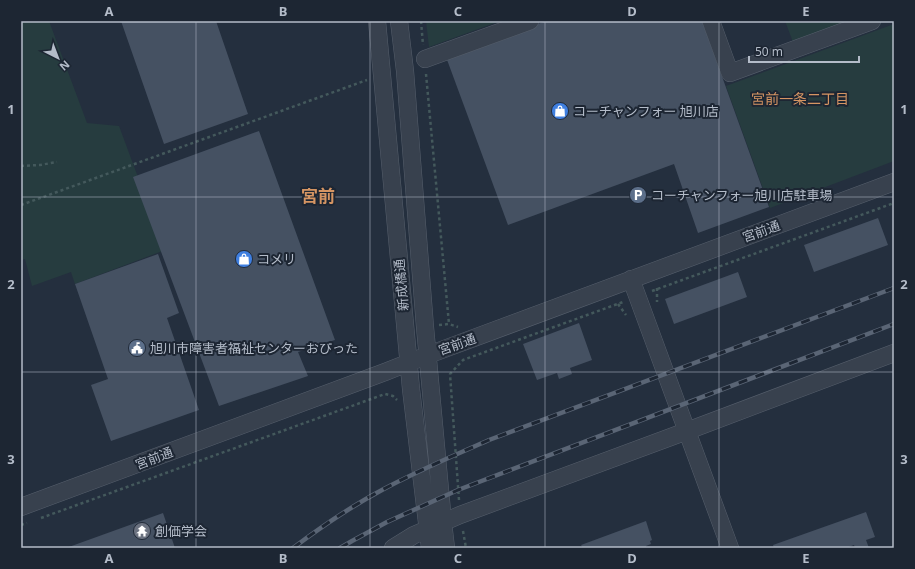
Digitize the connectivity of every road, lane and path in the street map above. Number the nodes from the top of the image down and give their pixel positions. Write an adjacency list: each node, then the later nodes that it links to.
1 (377, 21): 23 (street, 新成橋通)
2 (399, 21): 22 (street, 新成橋通)
3 (421, 21): 7 (path)
4 (530, 21): 7 (street)
5 (711, 21): 6 (street)
6 (872, 21)
7 (424, 59): 20 (path)
8 (367, 75): 13 (path)
9 (57, 162): 10 (path)
10 (21, 166)
11 (894, 182): 14 (street, 宮前通)
12 (894, 203): 15 (path)
13 (21, 205)
14 (631, 279): 16 (street); 22 (street, 宮前通)
15 (657, 288): 16 (path); 18 (path)
16 (638, 297): 17 (path); 25 (street)
17 (618, 304): 19 (path); 27 (path)
18 (657, 307)
19 (629, 318)
20 (449, 324)
21 (894, 353): 25 (street)
22 (428, 355): 23 (street, 宮前通); 31 (street, 新成橋通)
23 (409, 362): 26 (street, 宮前通); 31 (street, 新成橋通)
24 (398, 402): 28 (path)
25 (687, 431): 27 (street); 36 (street)
26 (21, 507)
27 (460, 514): 31 (street); 35 (path)
28 (36, 520)
29 (28, 522): 30 (path)
30 (21, 525)
31 (435, 525): 32 (street); 33 (street, 新成橋通); 34 (street, 新成橋通)
32 (393, 548)
33 (430, 548)
34 (446, 548)
35 (466, 548)
36 (730, 548)

